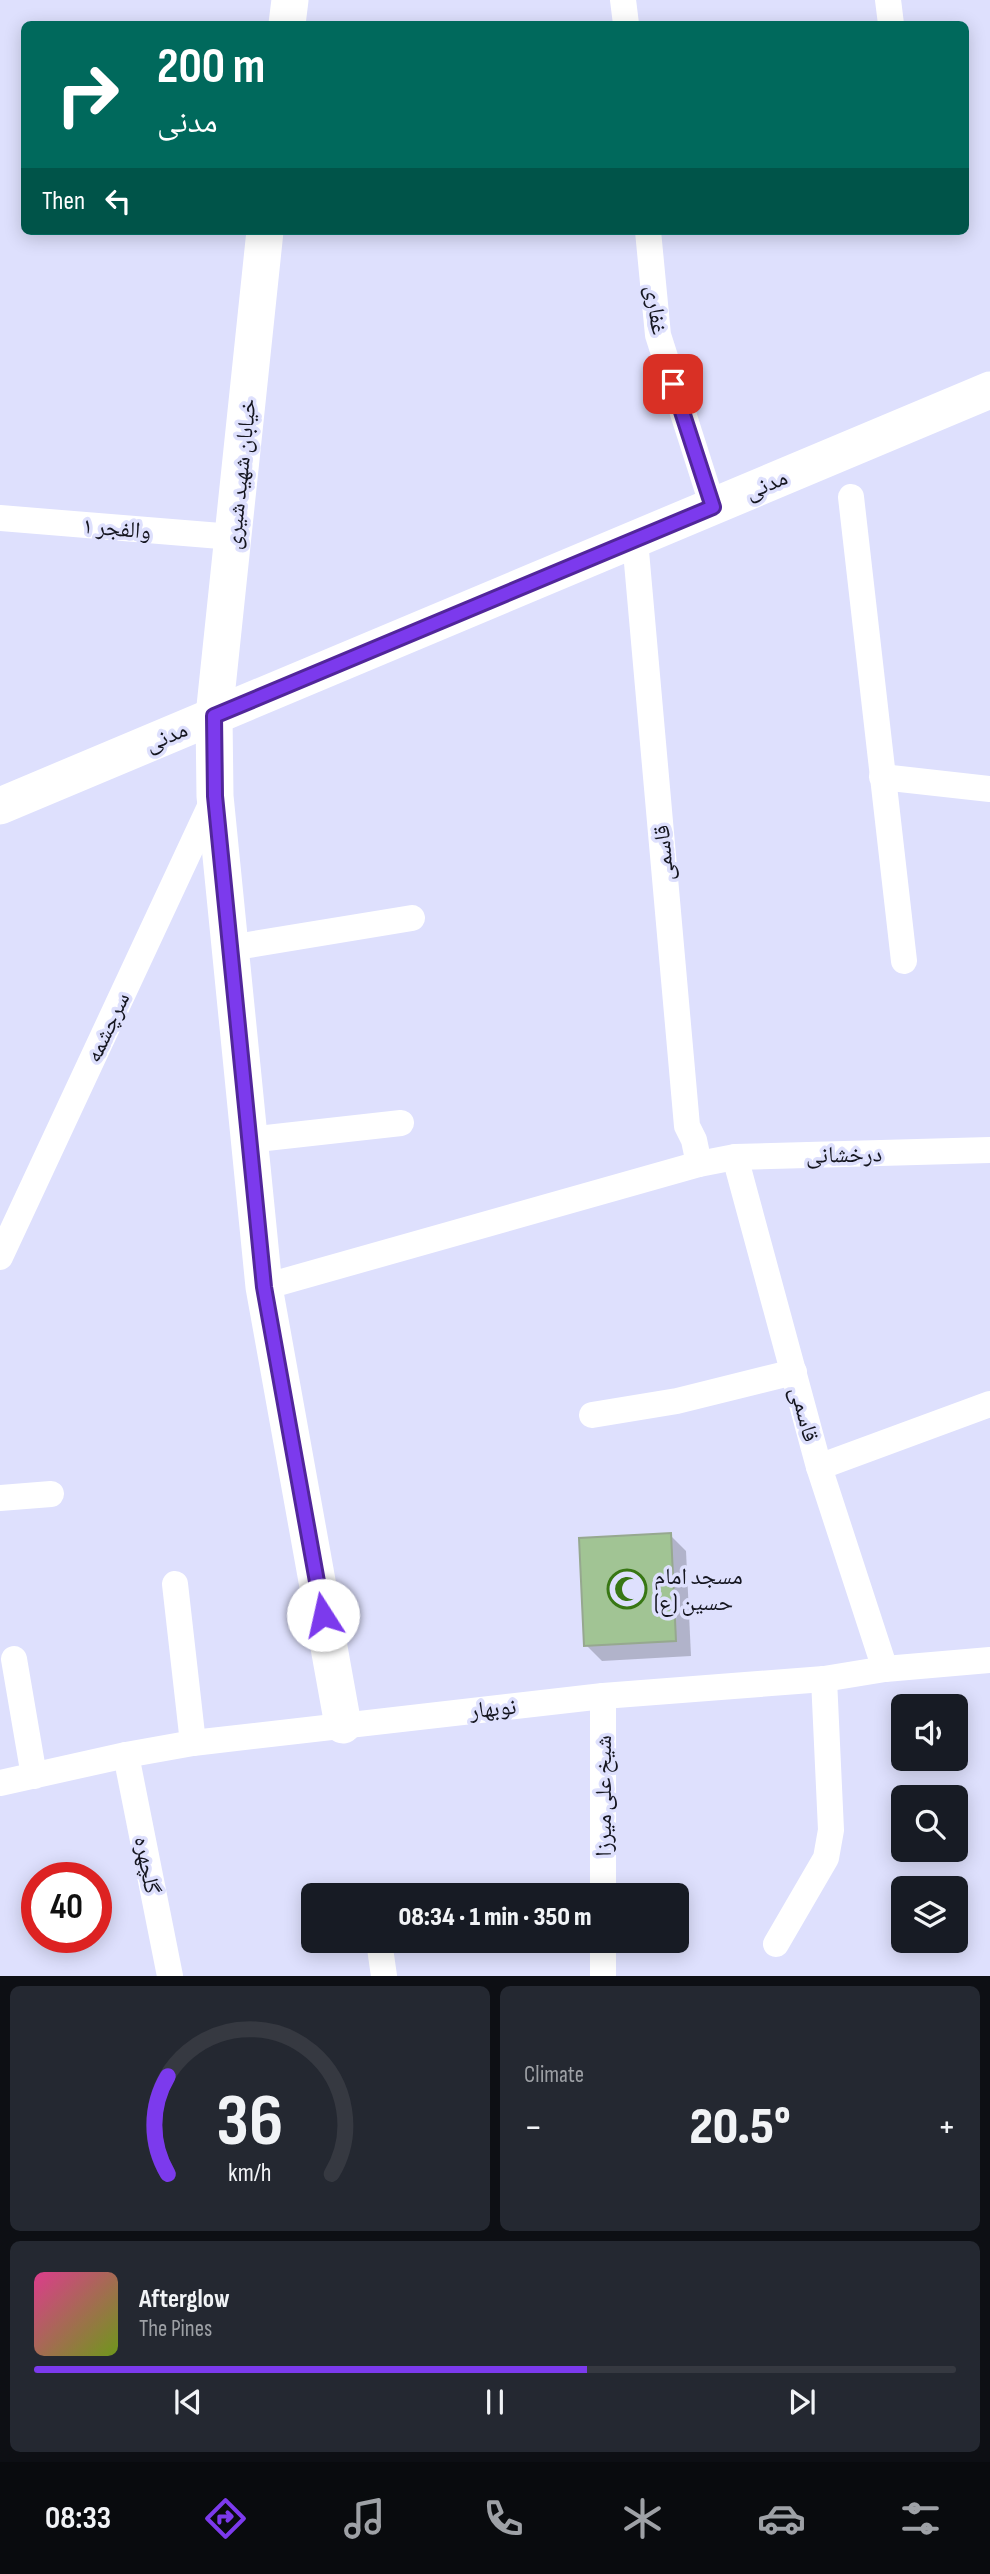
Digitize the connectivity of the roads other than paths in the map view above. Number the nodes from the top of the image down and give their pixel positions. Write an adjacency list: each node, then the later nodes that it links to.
1 (290, 0): 4 (street)
2 (623, 0): 5 (street)
3 (888, 0): 6 (street)
4 (287, 21)
5 (626, 21)
6 (891, 21)
7 (265, 235): 13 (street, خیابان شهید شیری)
8 (648, 235): 11 (street, غفاری)
9 (990, 390): 11 (street, مدنی)
10 (851, 497): 16 (street)
11 (713, 507): 14 (street, مدنی)
12 (0, 518): 13 (street, والفجر ۱)
13 (233, 537): 15 (street, خیابان شهید شیری)
14 (635, 540): 15 (street, مدنی); 27 (street, قاسمی)
15 (214, 716): 18 (street, خیابان شهید شیری); 19 (street, مدنی)
16 (882, 777): 17 (street); 22 (street)
17 (990, 789)
18 (215, 796): 21 (street, خیابان شهید شیری); 28 (street, سرچشمه)
19 (0, 806)
20 (412, 918): 21 (street)
21 (230, 948): 24 (street, خیابان شهید شیری)
22 (904, 961)
23 (401, 1123): 24 (street)
24 (249, 1140): 29 (street, خیابان شهید شیری)
25 (990, 1150): 26 (street, درخشانی)
26 (735, 1157): 27 (street, درخشانی); 30 (street, قاسمی)
27 (699, 1164): 29 (street, درخشانی)
28 (0, 1257)
29 (264, 1287): 42 (street, خیابان شهید شیری)
30 (794, 1372): 32 (street); 33 (street, قاسمی)
31 (990, 1404): 33 (street)
32 (592, 1415)
33 (819, 1467): 39 (street, قاسمی)
34 (51, 1494): 35 (street)
35 (0, 1498)
36 (176, 1584): 43 (street)
37 (14, 1659): 45 (street)
38 (990, 1660): 39 (street, نوبهار)
39 (885, 1669): 40 (street, نوبهار)
40 (824, 1679): 41 (street, نوبهار); 48 (street)
41 (603, 1696): 42 (street, نوبهار); 47 (street, شیخ علی میرزا)
42 (343, 1725): 43 (street, نوبهار)
43 (193, 1743): 44 (street, نوبهار)
44 (126, 1755): 45 (street, نوبهار); 51 (street, گلچهره)
45 (34, 1776): 46 (street, نوبهار)
46 (0, 1783)
47 (603, 1883)
48 (776, 1944)
49 (381, 1953): 52 (street)
50 (603, 1953): 53 (street)
51 (170, 1976)
52 (384, 1976)
53 (603, 1976)

